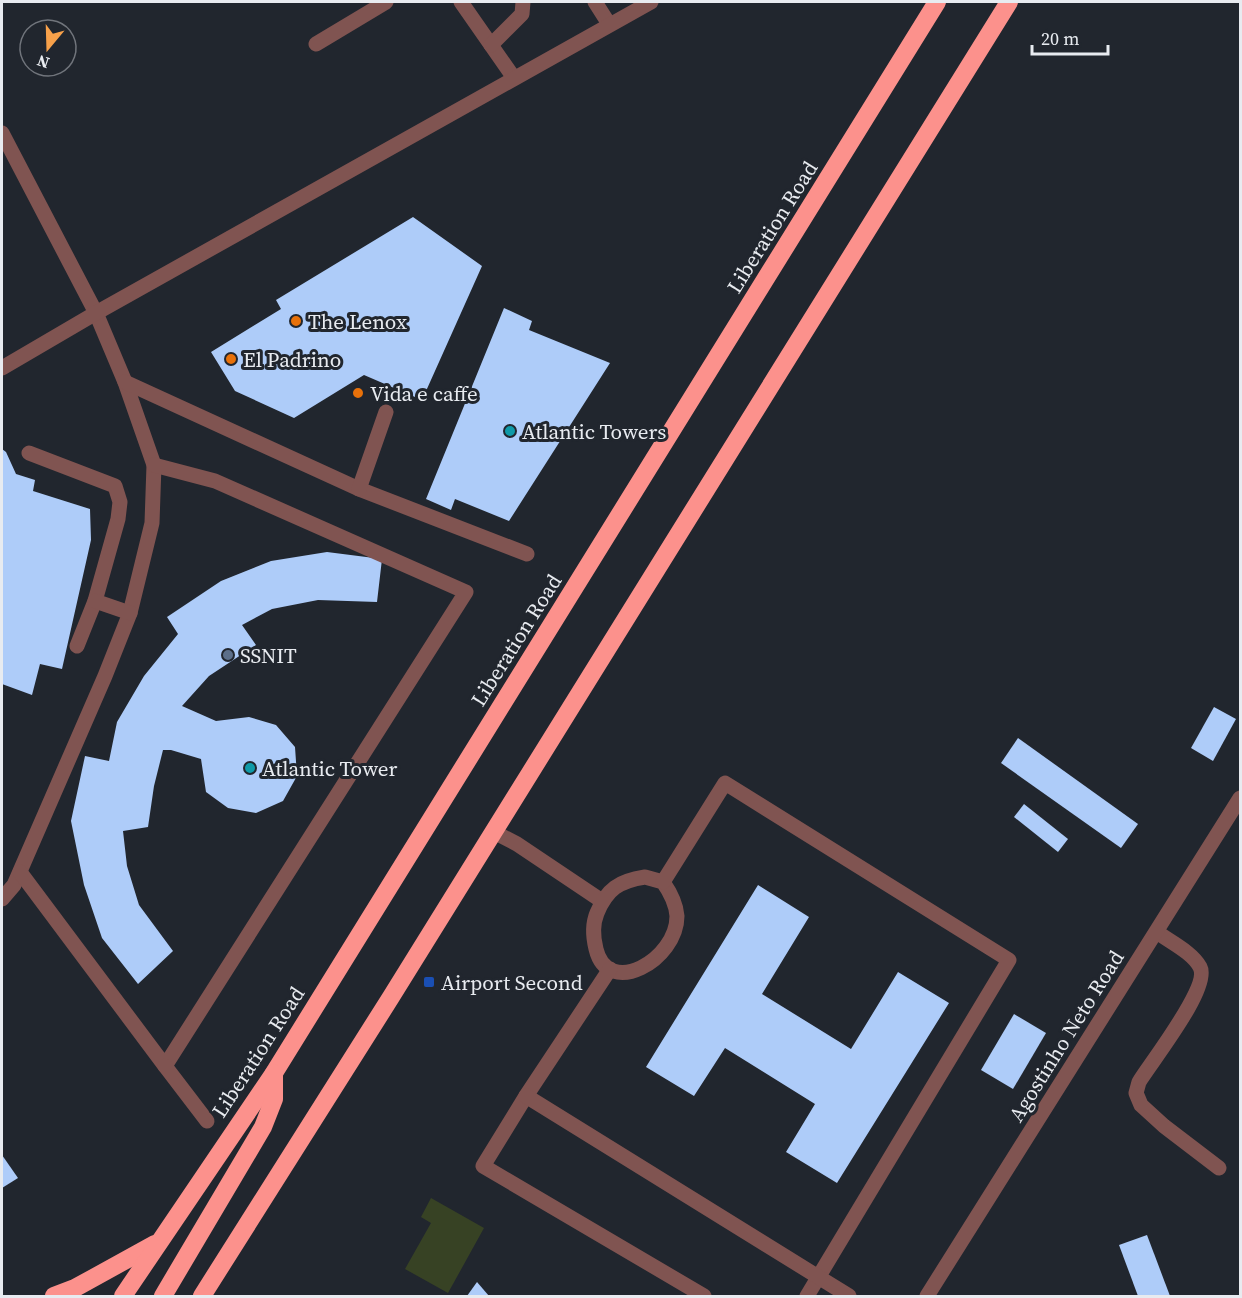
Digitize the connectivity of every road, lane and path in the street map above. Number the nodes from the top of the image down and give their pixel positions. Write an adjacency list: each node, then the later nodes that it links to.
1 (386, 2): 9 (street)
2 (460, 2): 10 (street)
3 (523, 2): 10 (street)
4 (595, 2): 8 (street)
5 (651, 2): 8 (street)
6 (937, 2): 33 (highway, Liberation Road)
7 (1009, 2): 25 (highway)
8 (609, 24): 11 (street)
9 (316, 44)
10 (491, 45): 11 (street)
11 (514, 78): 13 (street)
12 (2, 133): 13 (street)
13 (96, 313): 14 (street); 15 (street)
14 (2, 368)
15 (125, 382): 18 (street); 19 (street)
16 (386, 412): 19 (street)
17 (29, 453): 21 (street)
18 (154, 465): 22 (street); 32 (street)
19 (359, 489): 20 (street)
20 (527, 554)
21 (95, 601): 22 (street); 23 (street)
22 (130, 613): 26 (street)
23 (77, 646)
24 (1240, 798): 30 (street, Agostinho Neto Road)
25 (494, 832): 29 (street); 42 (highway)
26 (20, 872): 28 (street); 32 (street)
27 (663, 882): 29 (street); 31 (street); 38 (street)
28 (2, 899)
29 (602, 901): 31 (street)
30 (1156, 932): 36 (street); 46 (street, Agostinho Neto Road)
31 (610, 969): 34 (street)
32 (165, 1066): 35 (street)
33 (274, 1073): 37 (highway, Liberation Road); 41 (highway)
34 (526, 1095): 38 (street); 43 (street)
35 (207, 1120)
36 (1219, 1168)
37 (159, 1241): 39 (highway); 40 (highway, Liberation Road)
38 (819, 1277): 44 (street); 45 (street)
39 (54, 1296)
40 (123, 1296)
41 (163, 1296)
42 (202, 1296)
43 (704, 1296)
44 (807, 1296)
45 (849, 1296)
46 (927, 1296)

